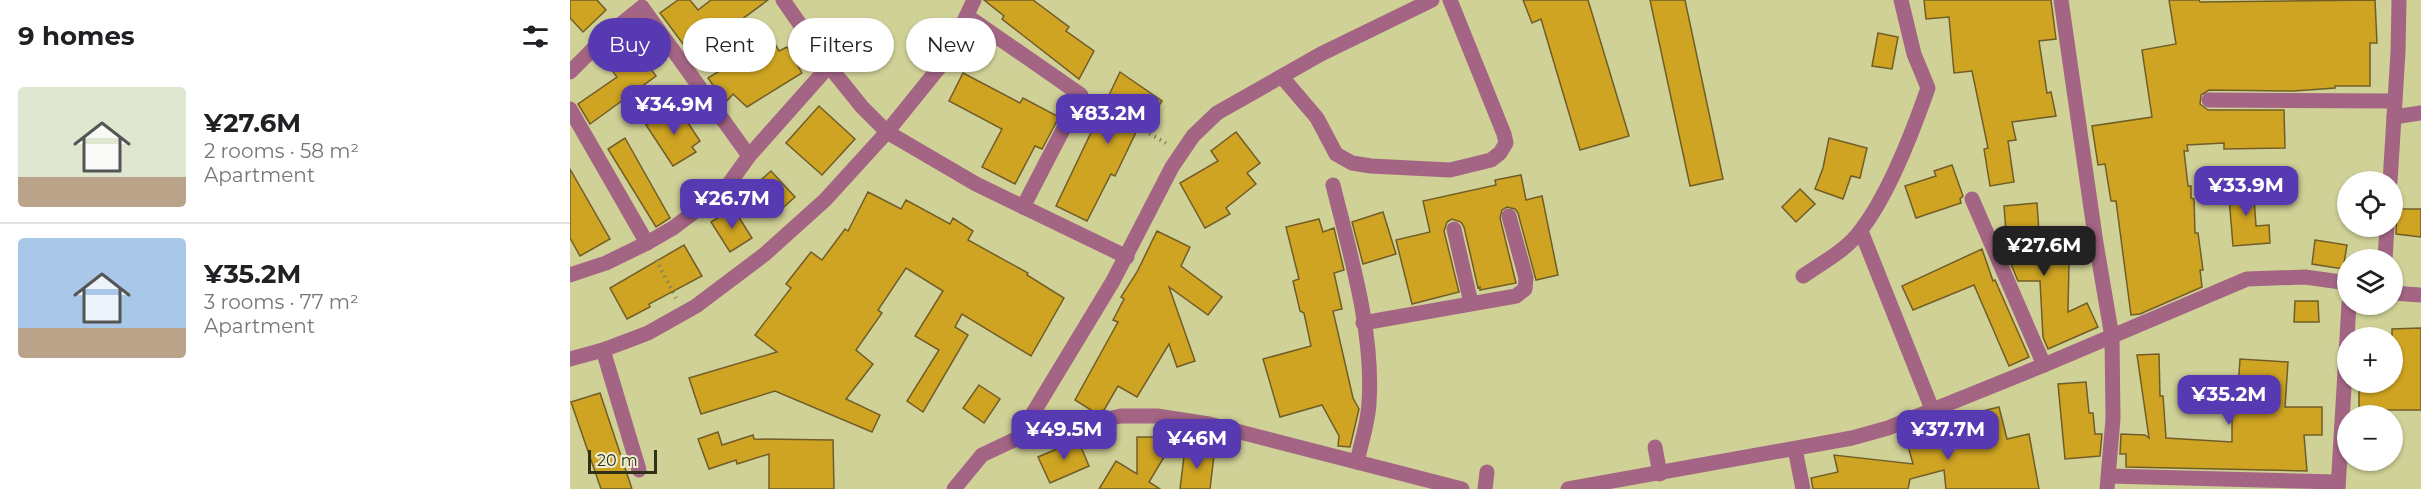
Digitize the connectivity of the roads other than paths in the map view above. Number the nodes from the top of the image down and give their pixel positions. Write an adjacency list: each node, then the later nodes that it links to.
1 (783, 0): 9 (street)
2 (974, 0): 8 (street)
3 (1432, 0): 13 (street)
4 (1450, 0): 13 (street)
5 (1901, 0): 27 (street)
6 (2061, 0): 38 (street)
7 (2399, 0): 15 (street)
8 (967, 16): 19 (street); 24 (street)
9 (796, 18)
10 (570, 72): 20 (street)
11 (824, 72): 20 (street)
12 (834, 72): 19 (street)
13 (1282, 77): 29 (street)
14 (2209, 100): 15 (street)
15 (2395, 101): 18 (street)
16 (570, 110): 28 (street)
17 (2421, 112): 18 (street)
18 (2394, 117): 21 (street)
19 (886, 132): 24 (street); 39 (street)
20 (749, 156): 28 (street)
21 (2391, 171)
22 (1333, 185): 37 (street)
23 (1972, 199): 41 (street)
24 (1023, 207): 29 (street)
25 (1509, 216): 35 (street)
26 (1454, 229): 35 (street)
27 (1861, 231): 31 (street); 42 (street)
28 (647, 243): 30 (street)
29 (1127, 257): 43 (street)
30 (570, 275)
31 (1803, 276)
32 (2337, 281): 38 (street)
33 (2403, 293): 34 (street)
34 (2421, 295)
35 (1471, 303): 37 (street)
36 (2348, 315): 51 (street)
37 (1363, 323): 46 (street)
38 (2112, 337): 41 (street); 50 (street)
39 (603, 350): 40 (street); 47 (street)
40 (570, 359)
41 (2044, 365): 42 (street)
42 (1932, 409): 45 (street)
43 (1018, 438): 46 (street); 52 (street)
44 (1654, 447): 49 (street)
45 (1795, 449): 49 (street); 56 (street)
46 (1357, 462): 53 (street)
47 (639, 470)
48 (1487, 472): 54 (street)
49 (1660, 474): 55 (street)
50 (2108, 483): 51 (street)
51 (2338, 485)
52 (954, 489)
53 (1462, 489)
54 (1485, 489)
55 (1568, 489)
56 (1803, 489)

